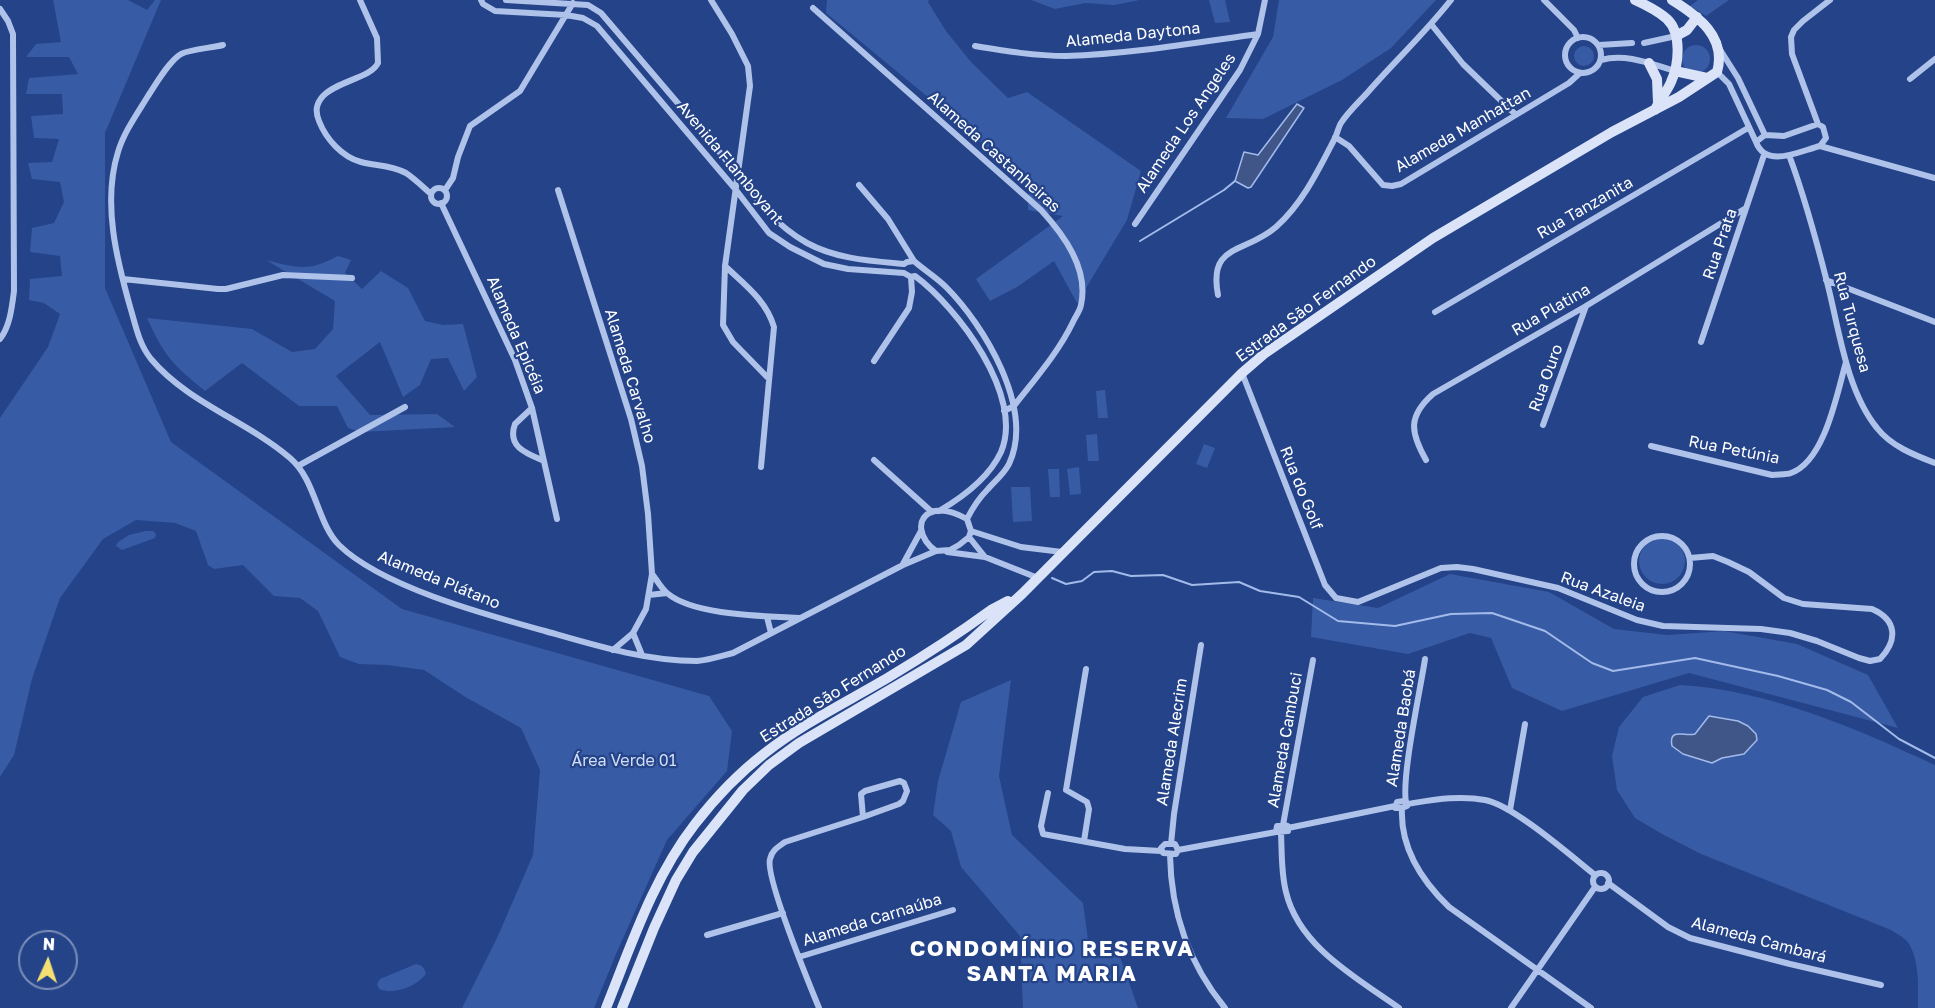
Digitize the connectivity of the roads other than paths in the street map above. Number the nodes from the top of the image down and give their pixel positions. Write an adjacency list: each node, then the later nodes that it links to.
1 (360, 0): 54 (street)
2 (481, 0): 14 (street, Avenida Flamboyant)
3 (506, 0): 11 (street, Avenida Flamboyant)
4 (711, 0): 48 (street)
5 (1265, 0): 17 (street, Alameda Los Angeles)
6 (1451, 0): 16 (street)
7 (1544, 0): 19 (street)
8 (1635, 0): 18 (main road)
9 (1672, 0): 15 (main road)
10 (1830, 0): 38 (street)
11 (573, 3): 14 (street); 44 (street, Avenida Flamboyant)
12 (813, 8): 76 (street, Alameda Castanheiras)
13 (0, 9): 70 (street)
14 (566, 15): 47 (street, Avenida Flamboyant); 51 (street)
15 (1697, 17): 18 (main road); 24 (main road)
16 (1431, 24): 37 (street); 41 (street)
17 (1258, 34): 25 (street, Alameda Daytona); 57 (street, Alameda Los Angeles)
18 (1676, 36): 20 (street); 29 (main road)
19 (1578, 38): 23 (street); 31 (street)
20 (1644, 43)
21 (1632, 44): 23 (street)
22 (223, 45): 64 (street, Alameda Plátano)
23 (1599, 45): 27 (street)
24 (1717, 45): 30 (main road); 33 (street)
25 (975, 46)
26 (1935, 59): 34 (street)
27 (1601, 60): 28 (street); 31 (street)
28 (1649, 63): 29 (street); 36 (main road)
29 (1675, 71): 32 (main road); 36 (main road)
30 (1717, 72): 32 (main road, Estrada São Fernando); 35 (street)
31 (1580, 73): 37 (street, Alameda Manhattan)
32 (1707, 78): 36 (main road, Estrada São Fernando)
33 (1738, 78): 35 (street); 40 (street)
34 (1910, 79)
35 (1729, 84): 39 (street)
36 (1656, 106): 74 (main road, Estrada São Fernando)
37 (1515, 114): 41 (street, Alameda Manhattan)
38 (1818, 124): 40 (street); 43 (street)
39 (1748, 128): 42 (street); 68 (street, Rua Tanzanita)
40 (1765, 135): 42 (street)
41 (1335, 137): 66 (street)
42 (1756, 142): 45 (street)
43 (1820, 146): 46 (street); 49 (street)
44 (721, 154): 47 (street); 48 (street, Avenida Flamboyant)
45 (1764, 155): 46 (street); 56 (street, Rua Prata)
46 (1789, 155): 65 (street, Rua Turquesa)
47 (712, 162): 53 (street, Avenida Flamboyant)
48 (739, 176): 53 (street); 58 (street, Avenida Flamboyant)
49 (1935, 178)
50 (859, 185): 59 (street)
51 (445, 190): 54 (street); 55 (street)
52 (558, 190): 98 (street, Alameda Carvalho)
53 (736, 190): 60 (street); 61 (street, Avenida Flamboyant)
54 (431, 194): 55 (street)
55 (441, 203): 78 (street, Alameda Epicéia)
56 (1746, 208): 67 (street, Rua Platina); 71 (street, Rua Prata)
57 (1135, 224)
58 (904, 264): 59 (street, Avenida Flamboyant); 61 (street)
59 (916, 264): 62 (street); 76 (street)
60 (725, 266): 75 (street); 75 (street)
61 (904, 273): 62 (street, Avenida Flamboyant)
62 (913, 276): 72 (street); 79 (street, Avenida Flamboyant)
63 (352, 278): 64 (street)
64 (123, 279): 86 (street, Alameda Plátano)
65 (1826, 280): 69 (street); 73 (street, Rua Turquesa)
66 (1218, 295)
67 (1586, 306): 80 (street, Rua Ouro); 84 (street, Rua Platina)
68 (1435, 312)
69 (1935, 322)
70 (0, 339)
71 (1701, 342)
72 (874, 361)
73 (1846, 362): 81 (street, Rua Petúnia); 85 (street, Rua Turquesa)
74 (1242, 373): 94 (main road, Estrada São Fernando); 103 (street, Rua do Golf)
75 (769, 379): 87 (street)
76 (1014, 406): 79 (street); 90 (street)
77 (405, 407): 86 (street)
78 (532, 408): 82 (street, Alameda Epicéia); 82 (street)
79 (1004, 411): 88 (street, Avenida Flamboyant)
80 (1543, 425)
81 (1651, 446)
82 (542, 460): 89 (street, Alameda Epicéia)
83 (874, 460): 88 (street)
84 (1426, 460)
85 (1935, 463)
86 (298, 466): 109 (street, Alameda Plátano)
87 (761, 467)
88 (935, 511): 90 (street); 91 (street)
89 (557, 519)
90 (967, 519): 92 (street)
91 (921, 531): 93 (street); 97 (street)
92 (970, 534): 93 (street); 94 (street); 95 (street)
93 (938, 551): 95 (street); 97 (street, Alameda Plátano)
94 (1062, 552): 99 (main road, Estrada São Fernando)
95 (985, 557): 99 (street)
96 (1690, 558): 96 (street); 103 (street, Rua Azaleia)
97 (903, 565): 105 (street, Alameda Plátano)
98 (652, 574): 100 (street); 102 (street, Alameda Carvalho)
99 (1038, 578): 101 (main road, Estrada São Fernando)
100 (667, 593): 102 (street); 104 (street)
101 (1022, 594): 135 (main road, Estrada São Fernando); 136 (main road, Estrada São Fernando)
102 (649, 595): 106 (street, Alameda Carvalho)
103 (1348, 602)
104 (767, 617): 105 (street); 107 (street)
105 (800, 618): 107 (street, Alameda Plátano)
106 (633, 633): 109 (street); 110 (street)
107 (771, 633): 110 (street, Alameda Plátano)
108 (1201, 645): 122 (street, Alameda Alecrim)
109 (613, 650): 110 (street, Alameda Plátano)
110 (642, 655)
111 (1425, 659): 116 (street, Alameda Baobá)
112 (1313, 660): 119 (street, Alameda Cambuci)
113 (1086, 669): 121 (street)
114 (1524, 724): 117 (street)
115 (1048, 793): 121 (street)
116 (1402, 805): 117 (street); 119 (street); 133 (street, Alameda Baobá)
117 (1510, 810): 126 (street)
118 (863, 817): 118 (street); 130 (street)
119 (1285, 826): 120 (street)
120 (1279, 832): 123 (street); 139 (street)
121 (1084, 842): 124 (street)
122 (1170, 844): 123 (street); 124 (street)
123 (1178, 850): 125 (street)
124 (1161, 851): 125 (street)
125 (1170, 855): 138 (street)
126 (1595, 874): 127 (street); 128 (street)
127 (1608, 883): 128 (street); 134 (street, Alameda Cambará)
128 (1595, 887): 133 (street)
129 (953, 910): 132 (street, Alameda Carnaúba)
130 (783, 913): 131 (street); 132 (street)
131 (707, 935)
132 (800, 957): 137 (street)
133 (1539, 969): 140 (street); 141 (street, Alameda Baobá)
134 (1881, 985)
135 (606, 1008)
136 (622, 1008)
137 (819, 1008)
138 (1225, 1008)
139 (1399, 1008)
140 (1511, 1008)
141 (1591, 1008)

